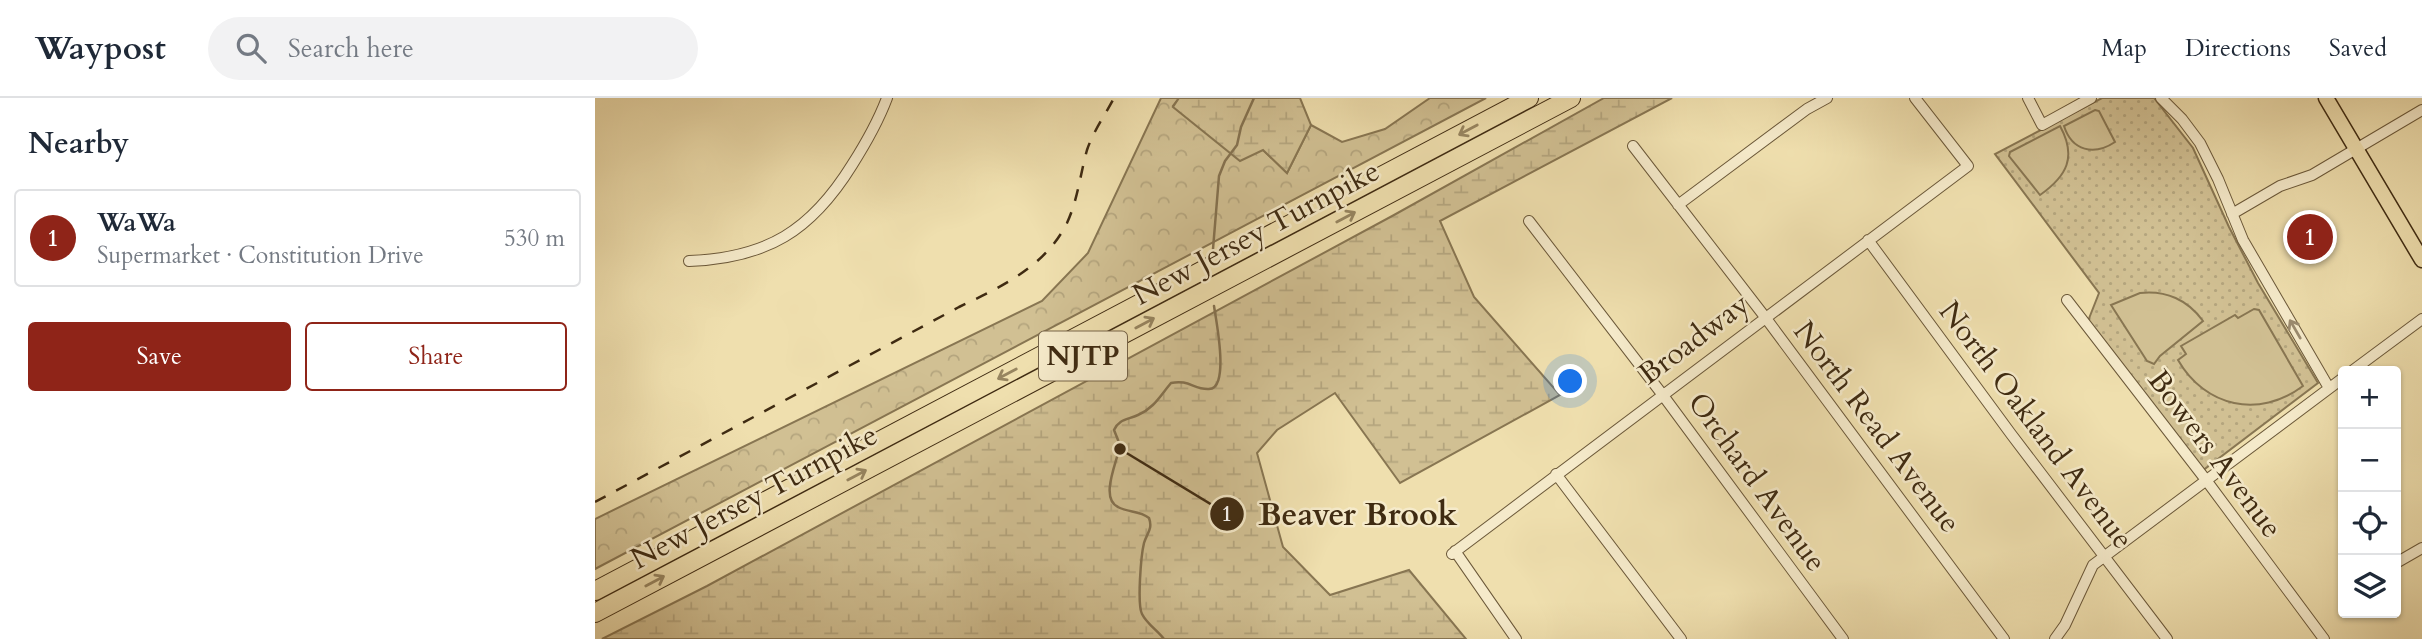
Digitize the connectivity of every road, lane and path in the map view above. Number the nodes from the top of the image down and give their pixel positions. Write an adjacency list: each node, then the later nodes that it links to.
1 (887, 98): 18 (street)
2 (1529, 98): 31 (highway, New Jersey Turnpike / NJTP, one-way to 31)
3 (1571, 98): 32 (highway, New Jersey Turnpike / NJTP, one-way to 3)
4 (1828, 98): 13 (street)
5 (1915, 98): 16 (street, Broadway)
6 (2028, 98): 7 (street)
7 (2091, 98)
8 (2161, 98): 14 (street)
9 (2326, 98): 12 (main road)
10 (2422, 110): 12 (street)
11 (1633, 146): 13 (street, North Read Avenue)
12 (2357, 149): 14 (street); 17 (main road)
13 (1678, 205): 20 (street, North Read Avenue)
14 (2232, 214): 24 (street, one-way to 14)
15 (1529, 221): 25 (street, Orchard Avenue)
16 (1868, 240): 20 (street, Broadway); 29 (street, North Oakland Avenue)
17 (2422, 260)
18 (689, 261)
19 (2067, 300): 27 (street, Bowers Avenue)
20 (1765, 317): 25 (street, Broadway); 36 (street, North Read Avenue)
21 (2422, 319): 22 (street)
22 (2359, 366)
23 (2338, 382): 24 (street)
24 (2329, 388): 27 (street)
25 (1662, 394): 26 (street, Broadway); 35 (street, Orchard Avenue)
26 (1556, 474): 33 (street, Broadway); 34 (street)
27 (2206, 480): 29 (street); 39 (street, Bowers Avenue)
28 (2422, 548): 30 (street)
29 (2104, 556): 37 (street); 38 (street, North Oakland Avenue)
30 (2401, 560)
31 (595, 591)
32 (595, 613)
33 (1515, 639)
34 (1681, 639)
35 (1843, 639)
36 (2004, 639)
37 (2055, 639)
38 (2167, 639)
39 (2323, 639)

